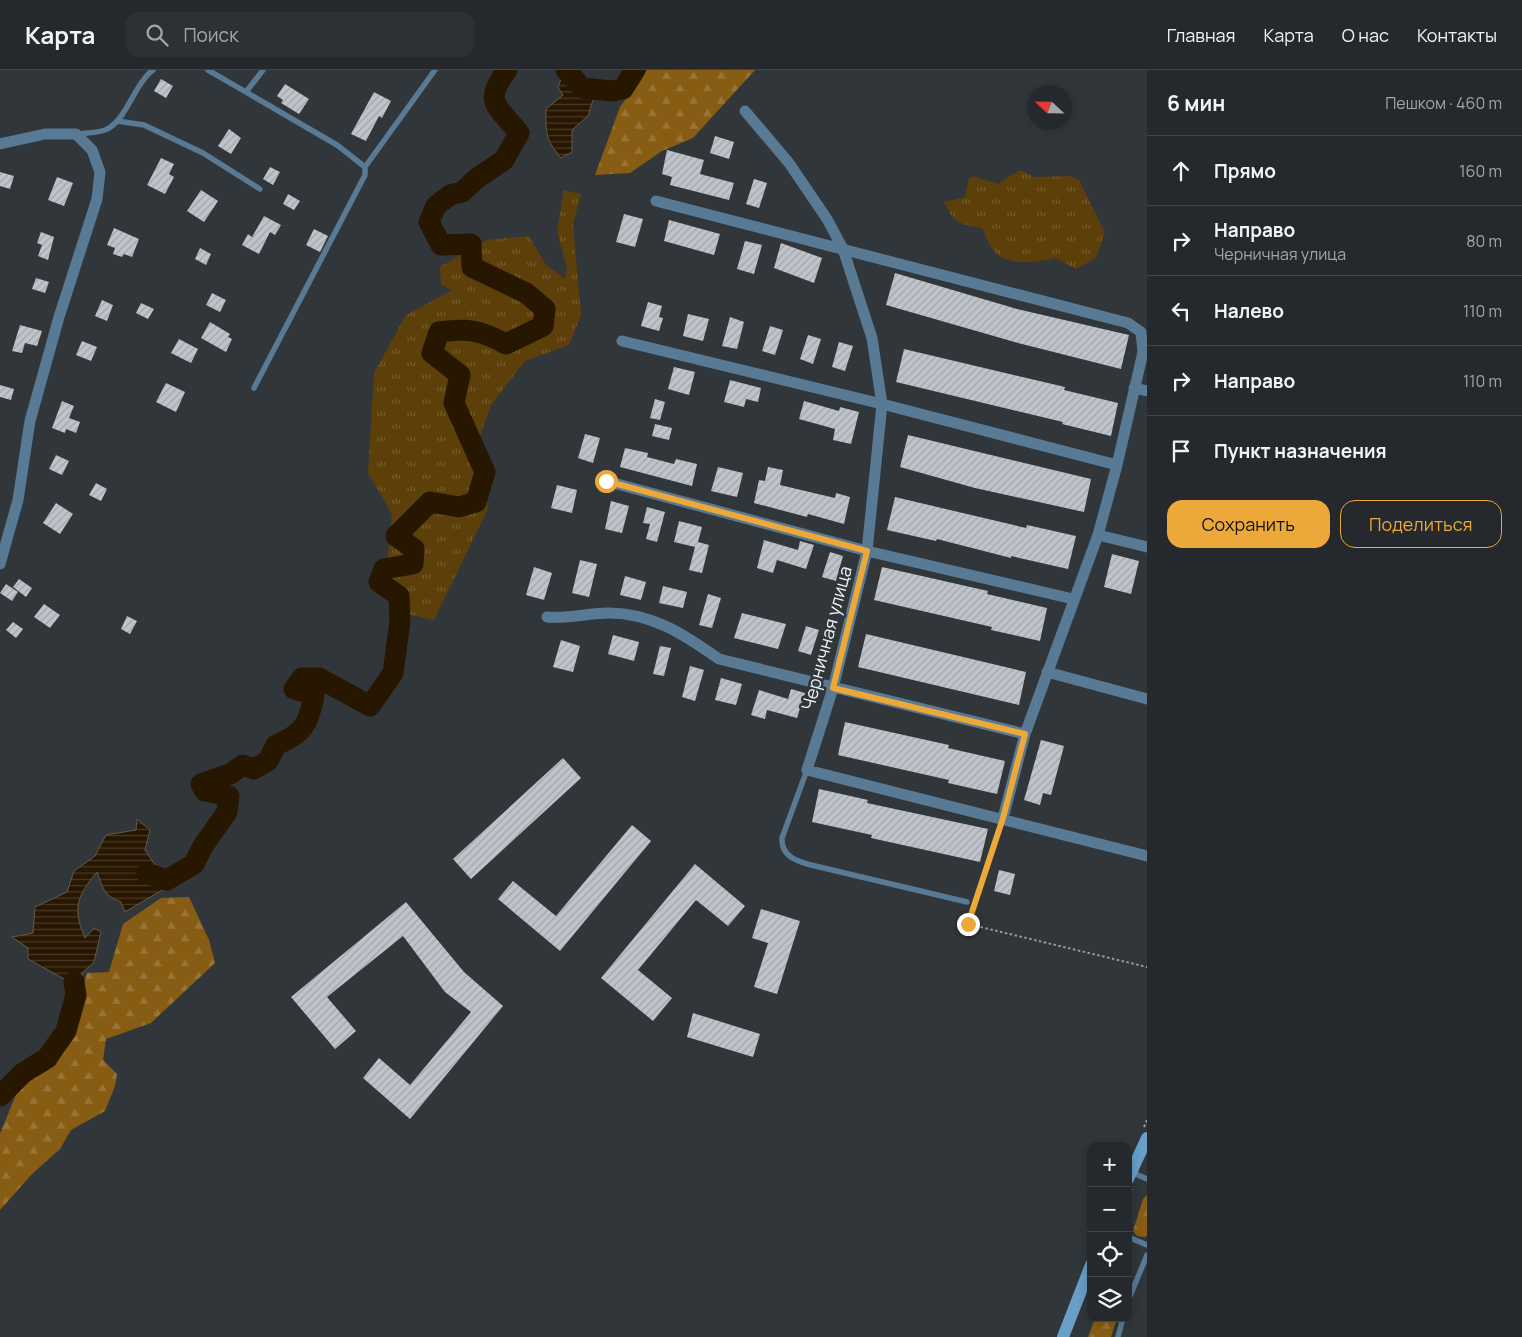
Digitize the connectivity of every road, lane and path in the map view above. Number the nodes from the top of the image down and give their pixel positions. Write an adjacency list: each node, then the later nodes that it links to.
1 (152, 70): 7 (lane)
2 (208, 70): 5 (lane)
3 (263, 70): 5 (lane)
4 (435, 70): 10 (lane)
5 (246, 92): 10 (lane)
6 (745, 111): 13 (street, Черничная улица)
7 (117, 121): 8 (lane); 11 (lane)
8 (76, 134): 9 (street); 24 (street)
9 (0, 144)
10 (365, 167): 15 (lane)
11 (260, 189)
12 (656, 201): 13 (street)
13 (843, 249): 16 (street); 18 (street, Черничная улица)
14 (622, 342): 18 (street)
15 (254, 388)
16 (1134, 388): 17 (street); 19 (street)
17 (1147, 391)
18 (882, 404): 19 (street); 23 (street, Черничная улица)
19 (1117, 465): 21 (street)
20 (606, 481): 23 (street)
21 (1098, 535): 22 (street); 25 (street)
22 (1147, 547)
23 (867, 551): 25 (street); 28 (street, Черничная улица)
24 (0, 564)
25 (1073, 598): 27 (street)
26 (547, 617): 28 (street)
27 (1047, 672): 29 (street); 30 (street)
28 (833, 688): 30 (street); 31 (street, Черничная улица)
29 (1147, 699)
30 (1025, 734): 32 (street)
31 (807, 770): 32 (street); 34 (lane)
32 (1003, 818): 33 (street); 35 (path)
33 (1147, 856)
34 (967, 902)
35 (1147, 967)
36 (1147, 1138): 37 (main road)
37 (1132, 1172)
38 (1132, 1176): 39 (lane)
39 (1147, 1179)
40 (1132, 1239): 41 (lane)
41 (1147, 1245)
42 (1147, 1255): 44 (lane)
43 (1087, 1281): 46 (main road)
44 (1132, 1289)
45 (1122, 1322): 47 (lane)
46 (1063, 1337)
47 (1118, 1337)

